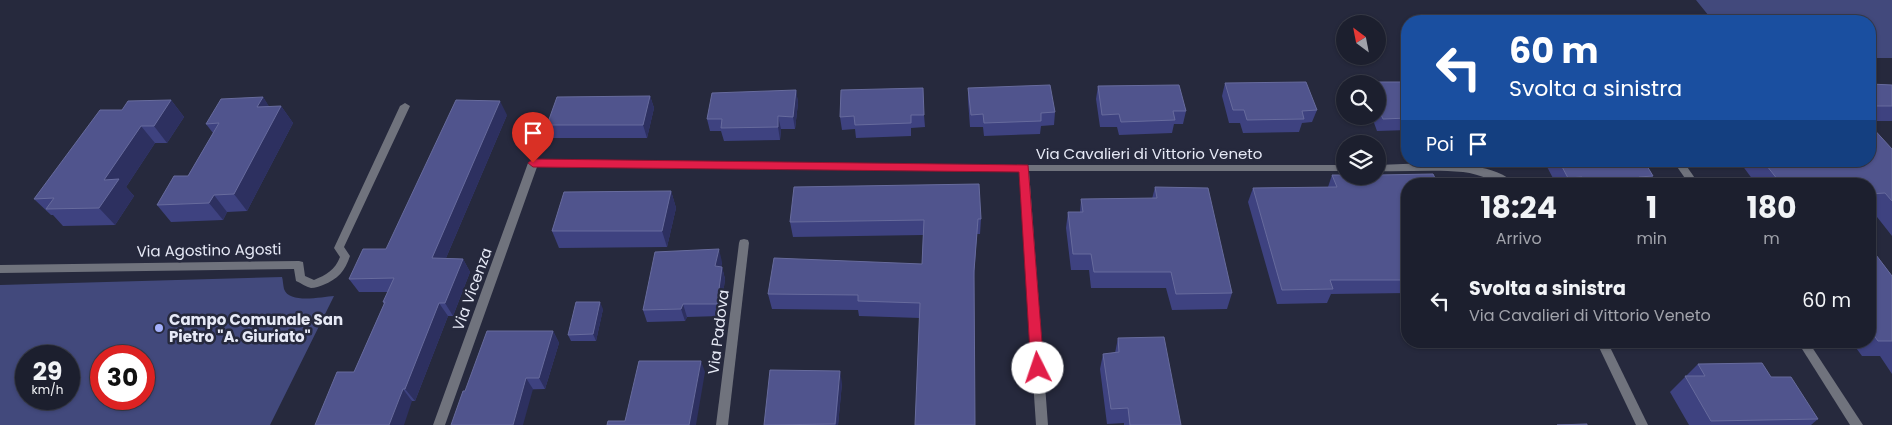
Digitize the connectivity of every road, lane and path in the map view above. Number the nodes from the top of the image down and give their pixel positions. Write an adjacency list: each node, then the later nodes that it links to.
1 (405, 106): 10 (street, Via Agostino Agosti)
2 (533, 163): 4 (street, Via Cavalieri di Vittorio Veneto); 13 (street, Via Vicenza)
3 (1682, 167): 8 (street)
4 (1024, 168): 5 (street, Via Cavalieri di Vittorio Veneto); 15 (street)
5 (1336, 168)
6 (1386, 168): 7 (street)
7 (1502, 178)
8 (1690, 178)
9 (744, 243): 14 (street, Via Padova)
10 (0, 269)
11 (1604, 348): 16 (street)
12 (1806, 348): 17 (street)
13 (439, 425)
14 (722, 425)
15 (1042, 425)
16 (1642, 425)
17 (1856, 425)

